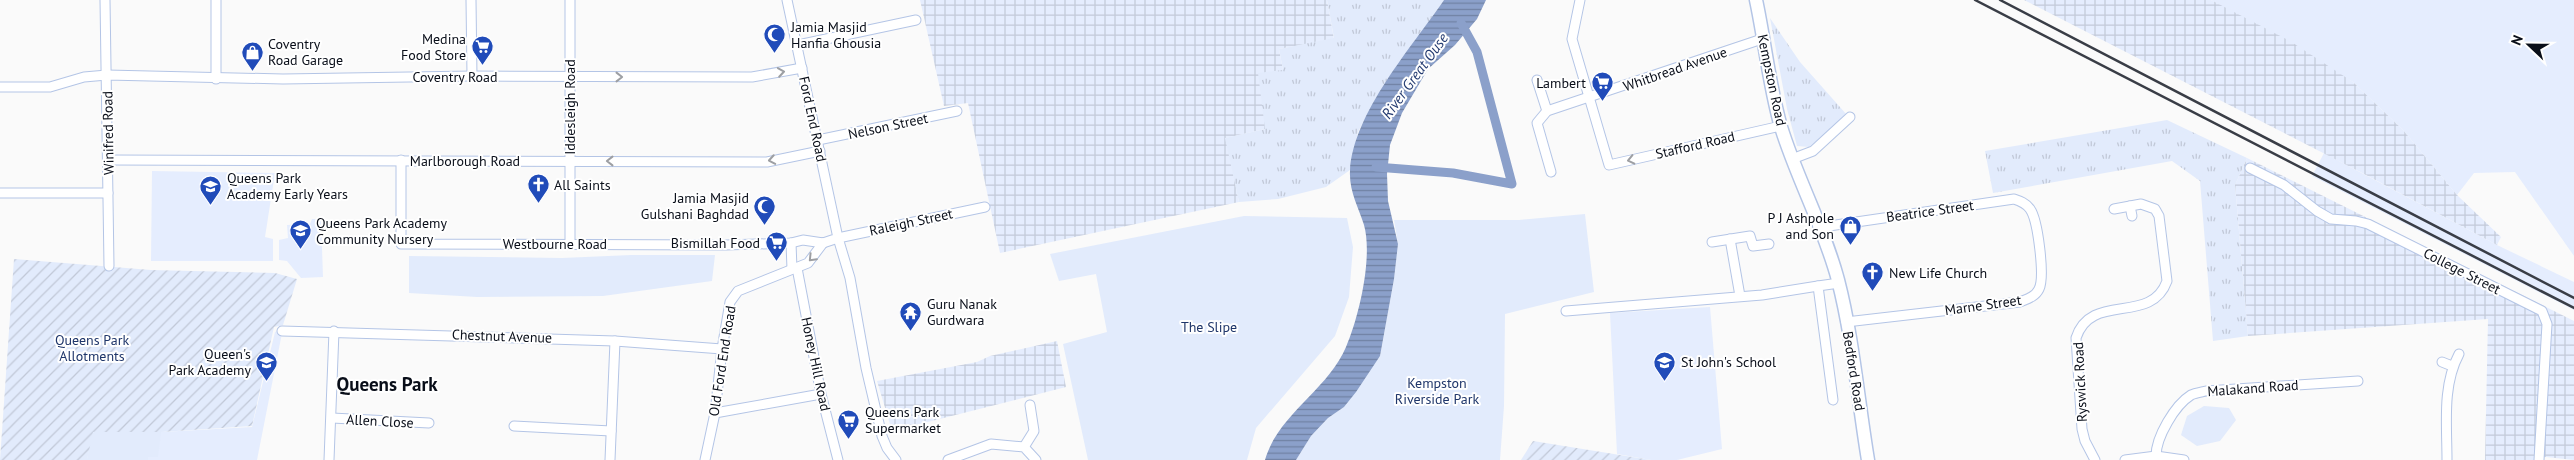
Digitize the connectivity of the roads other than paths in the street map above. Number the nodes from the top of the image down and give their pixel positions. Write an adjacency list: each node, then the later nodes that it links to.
1 (105, 0): 12 (street, Winifred Road)
2 (216, 0): 15 (street)
3 (471, 0): 13 (street)
4 (570, 0): 14 (street, Iddesleigh Road)
5 (787, 0): 10 (street, Ford End Road)
6 (1580, 0): 18 (street)
7 (1756, 0): 9 (main road, Kempston Road)
8 (916, 20): 10 (street)
9 (1762, 39): 18 (street, Whitbread Avenue); 22 (main road, Kempston Road)
10 (798, 45): 11 (street, Ford End Road)
11 (802, 68): 14 (street, Coventry Road, one-way to 11); 23 (street, Ford End Road)
12 (107, 75): 15 (street, Coventry Road); 17 (street, Coventry Road); 26 (street, Winifred Road)
13 (472, 76): 14 (street, Coventry Road); 15 (street, Coventry Road)
14 (570, 78): 28 (street, Iddesleigh Road)
15 (216, 79)
16 (1537, 80): 20 (street)
17 (0, 87)
18 (1589, 98): 20 (street, Whitbread Avenue); 22 (street, Stafford Road, one-way to 18)
19 (958, 111): 23 (street, Nelson Street)
20 (1547, 111): 30 (street)
21 (1850, 117): 25 (street)
22 (1781, 126): 25 (main road, Kempston Road)
23 (818, 140): 24 (street, Ford End Road)
24 (820, 151): 28 (street, Marlborough Road, one-way to 28); 39 (street, Ford End Road)
25 (1792, 158): 38 (main road, Bedford Road)
26 (109, 160): 27 (street, Marlborough Road); 32 (street, Winifred Road)
27 (402, 160): 28 (street, Marlborough Road); 42 (street, Westbourne Road)
28 (570, 161): 42 (street, Iddesleigh Road)
29 (2250, 168): 83 (street, College Street)
30 (1551, 172)
31 (0, 193): 32 (street)
32 (108, 193): 46 (street, Winifred Road)
33 (2130, 206): 35 (street, Ryswick Road); 37 (street); 79 (street, Ryswick Road)
34 (985, 207): 39 (street, Raleigh Street)
35 (2114, 209)
36 (2033, 214): 38 (street, Beatrice Street); 52 (street, Marne Street)
37 (2132, 216)
38 (1822, 228): 48 (main road, Bedford Road)
39 (838, 238): 44 (street); 75 (street, Ford End Road)
40 (1730, 239): 41 (street); 45 (street); 50 (street)
41 (1712, 242)
42 (570, 243): 43 (street, Westbourne Road)
43 (791, 243): 44 (street); 47 (street)
44 (824, 243): 47 (street, Old Ford End Road, one-way to 47)
45 (1770, 244)
46 (109, 266)
47 (794, 269): 56 (street, Old Ford End Road); 61 (street, Honey Hill Road)
48 (1839, 283): 49 (street); 52 (main road, Bedford Road)
49 (1818, 286): 50 (street); 62 (street, Bedford Road)
50 (1740, 296): 51 (street)
51 (1566, 311)
52 (1846, 322): 78 (main road, Bedford Road)
53 (282, 331): 54 (street, Chestnut Avenue)
54 (334, 331): 55 (street, Chestnut Avenue); 65 (street)
55 (615, 340): 56 (street, Chestnut Avenue); 68 (street)
56 (722, 349): 64 (street, Old Ford End Road)
57 (2459, 354): 59 (street)
58 (2442, 362): 59 (street)
59 (2452, 366): 82 (street)
60 (2358, 381): 70 (street, Malakand Road)
61 (821, 394): 64 (street); 74 (street, Honey Hill Road)
62 (1833, 400)
63 (1030, 405): 69 (street)
64 (715, 413): 73 (street, Old Ford End Road)
65 (332, 418): 66 (street, Allen Close); 71 (street)
66 (429, 424)
67 (514, 426): 68 (street)
68 (612, 431): 72 (street)
69 (1024, 447): 76 (street); 77 (street)
70 (2156, 456): 80 (street); 81 (street)
71 (329, 460)
72 (610, 460)
73 (705, 460)
74 (838, 460)
75 (896, 460)
76 (948, 460)
77 (1036, 460)
78 (1868, 460)
79 (2095, 460)
80 (2125, 460)
81 (2184, 460)
82 (2446, 460)
83 (2539, 460)

